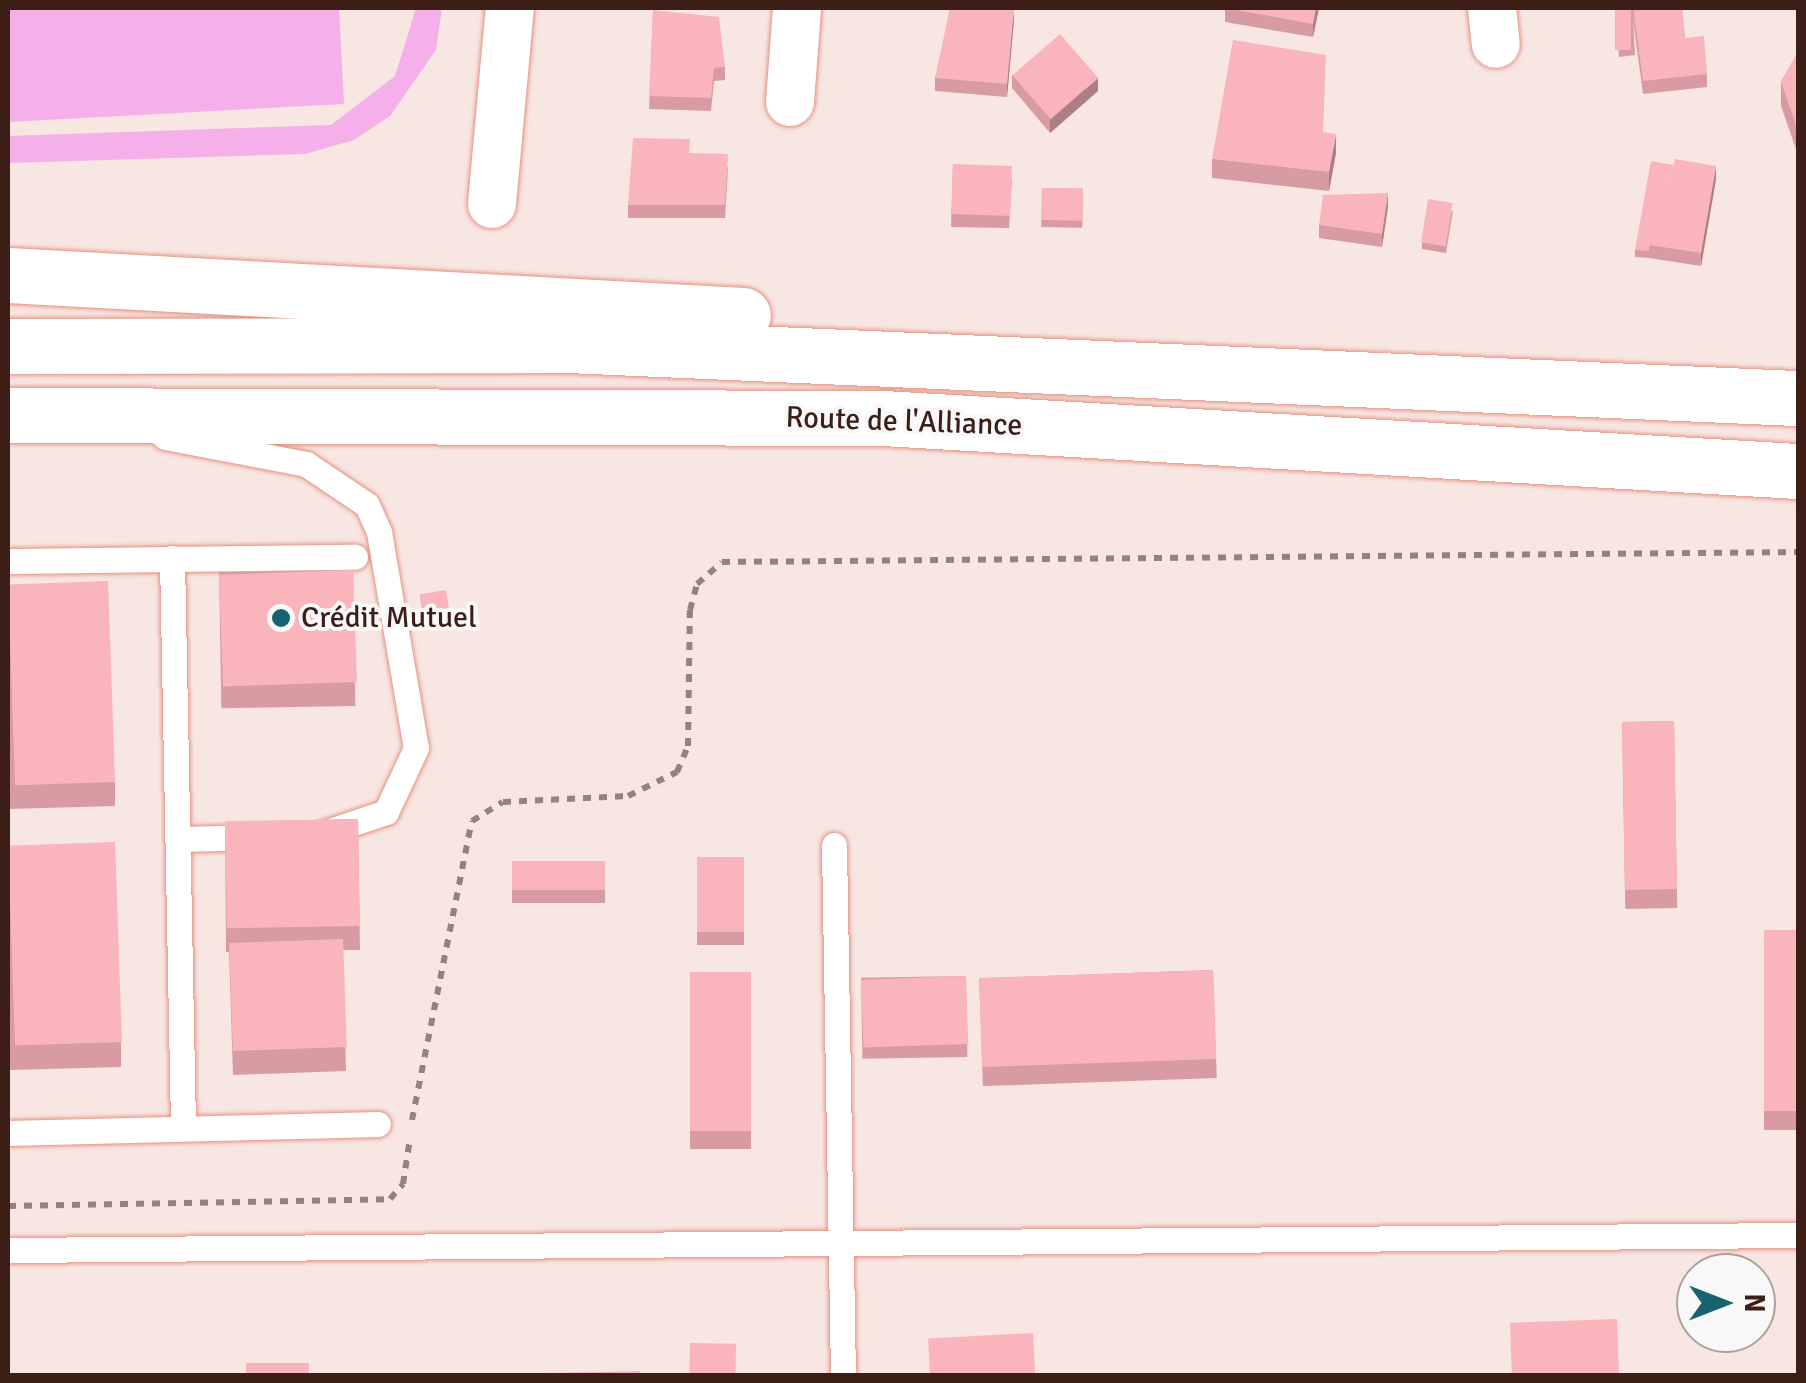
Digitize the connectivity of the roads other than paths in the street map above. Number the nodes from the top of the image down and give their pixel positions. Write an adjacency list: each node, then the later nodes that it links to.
1 (510, 8): 4 (street)
2 (796, 8): 3 (street)
3 (790, 102)
4 (492, 204)
5 (8, 275): 7 (highway)
6 (8, 346): 7 (highway, Route de l'Alliance)
7 (1333, 376): 8 (highway, Route de l'Alliance)
8 (1798, 398)
9 (15, 414): 10 (highway, Route de l'Alliance); 14 (lane)
10 (1798, 471)
11 (355, 557): 12 (lane)
12 (172, 558): 13 (lane); 14 (lane)
13 (8, 561)
14 (180, 839): 17 (lane)
15 (834, 846): 20 (lane)
16 (378, 1124): 17 (lane)
17 (183, 1126): 18 (lane)
18 (8, 1132)
19 (1798, 1235): 20 (lane)
20 (841, 1242): 21 (lane); 22 (lane)
21 (8, 1250)
22 (843, 1376)

